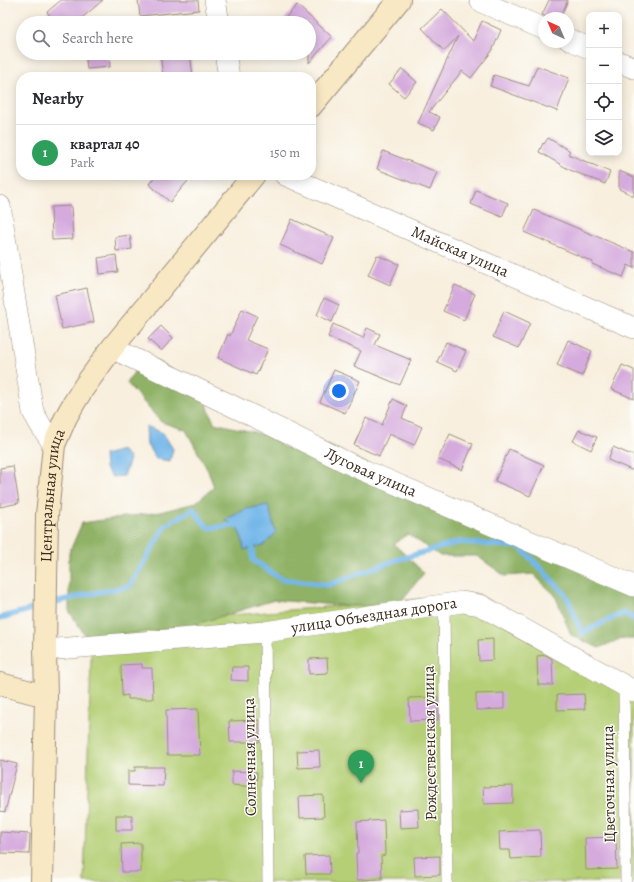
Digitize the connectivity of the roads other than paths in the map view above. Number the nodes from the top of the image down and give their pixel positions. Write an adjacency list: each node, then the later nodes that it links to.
1 (215, 0): 4 (street)
2 (399, 0): 12 (street)
3 (480, 0): 5 (street)
4 (218, 16)
5 (538, 26)
6 (574, 42): 7 (street)
7 (586, 47)
8 (226, 60): 11 (street)
9 (622, 63): 10 (street)
10 (634, 68)
11 (228, 72)
12 (316, 100)
13 (250, 180): 17 (street, Центральная улица)
14 (296, 180): 16 (street, Майская улица)
15 (0, 206): 18 (street)
16 (634, 328)
17 (112, 348): 18 (street, Центральная улица); 19 (street, Луговая улица)
18 (54, 445): 22 (street, Центральная улица)
19 (634, 586)
20 (444, 604): 21 (street, улица Объездная дорога); 24 (street, улица Объездная дорога); 28 (lane, Рождественская улица)
21 (265, 632): 22 (street, улица Объездная дорога); 27 (lane, Солнечная улица)
22 (45, 650): 25 (street, Центральная улица)
23 (0, 684): 25 (street)
24 (629, 688): 29 (lane, Цветочная улица)
25 (46, 696): 26 (street, Центральная улица)
26 (42, 882)
27 (268, 882)
28 (447, 882)
29 (626, 882)

